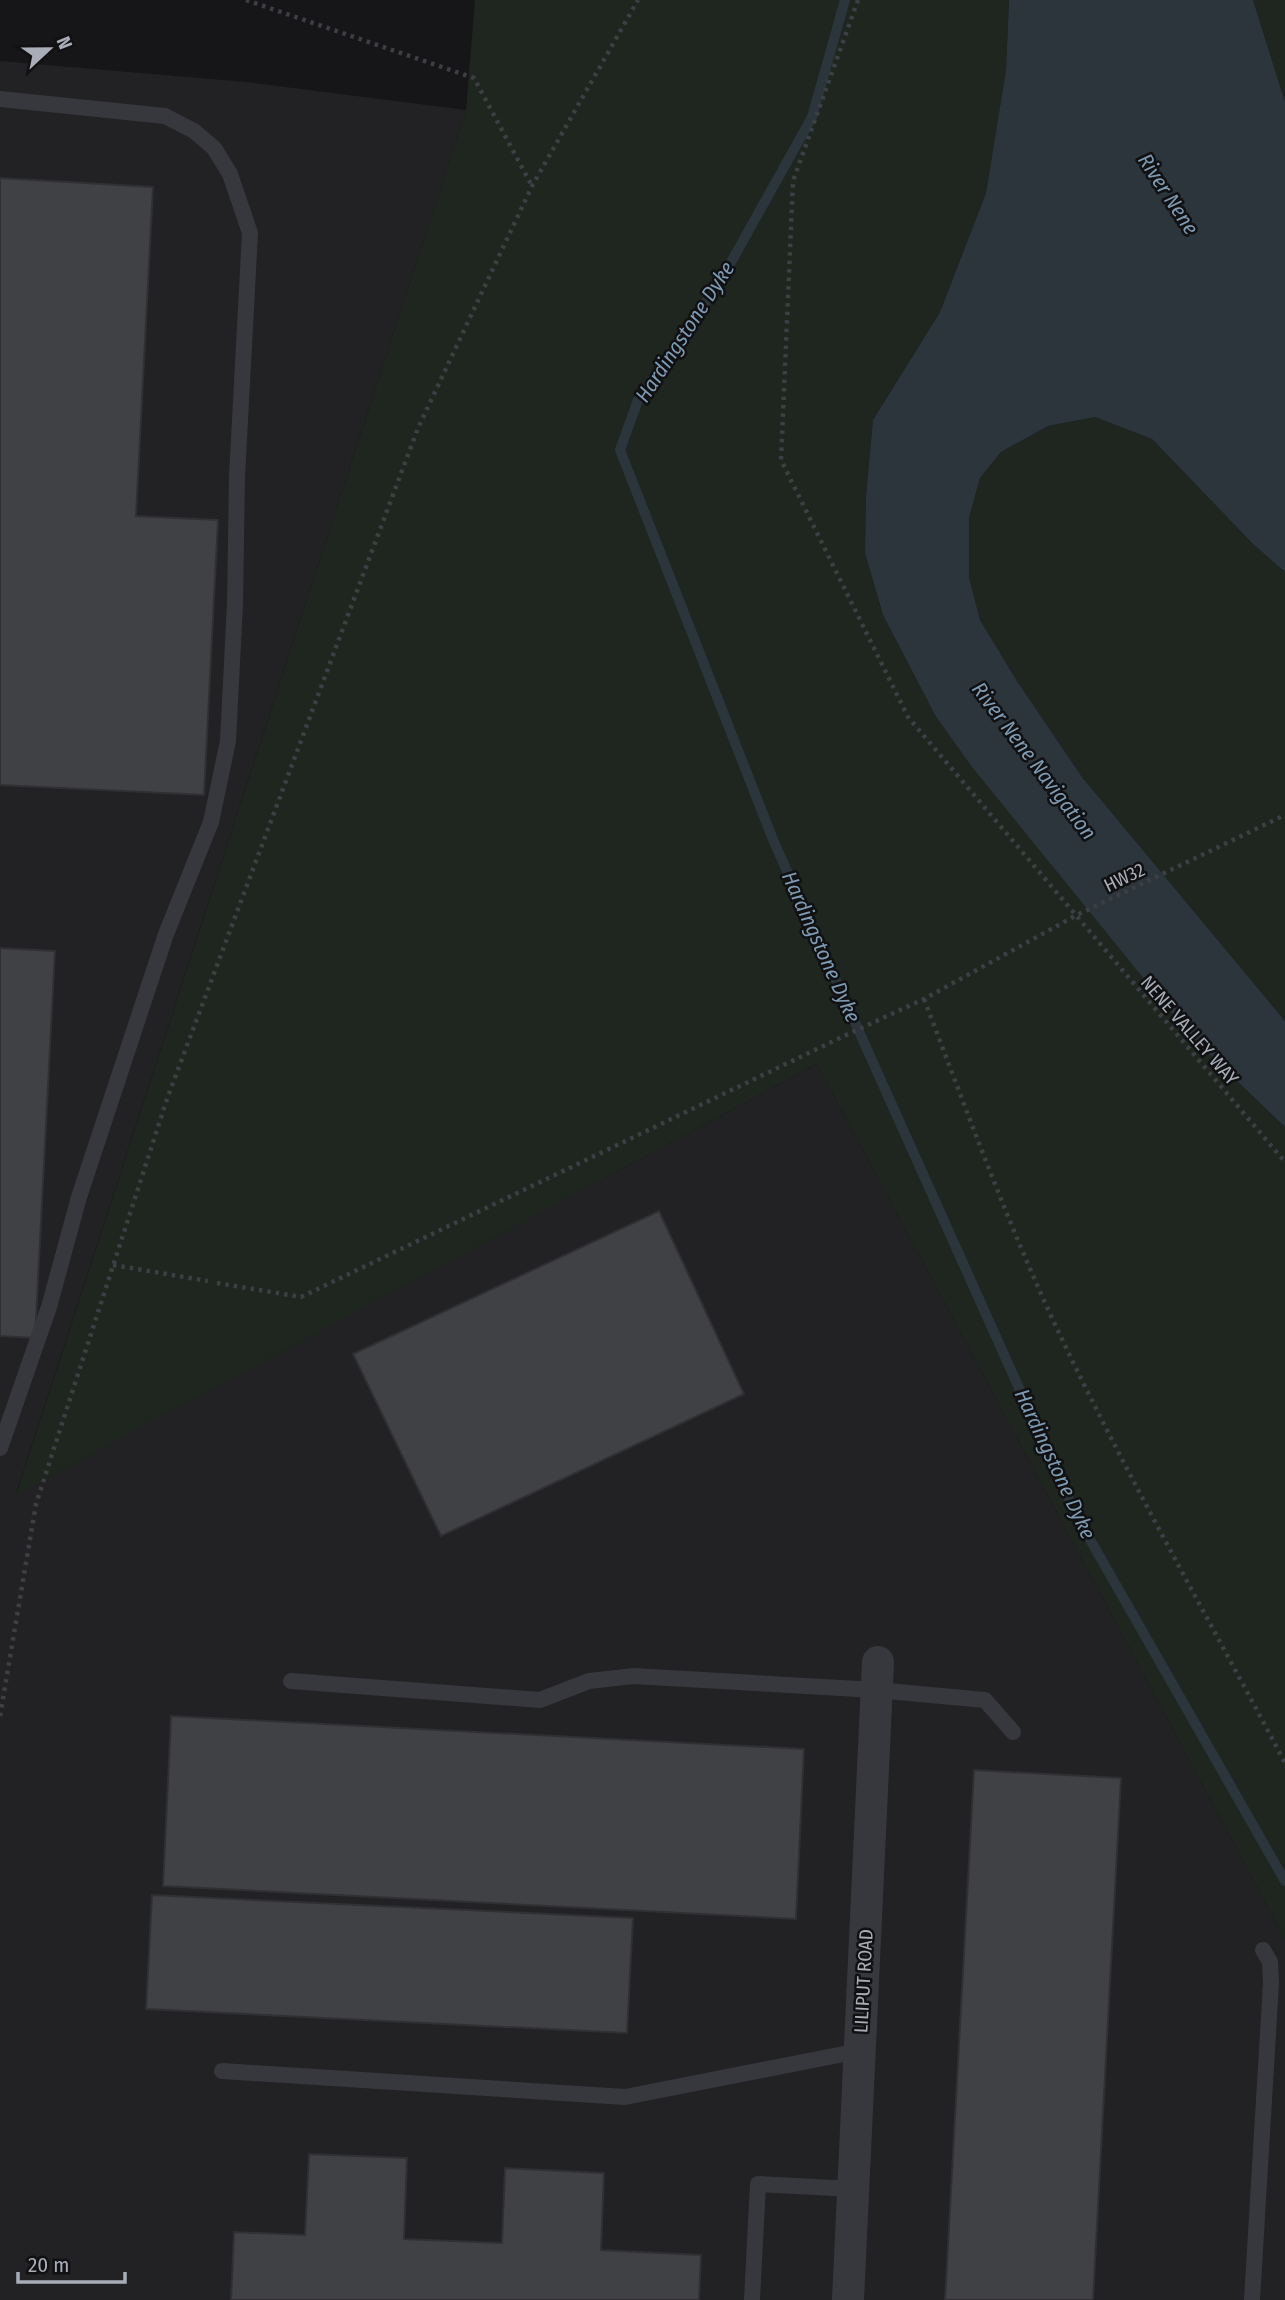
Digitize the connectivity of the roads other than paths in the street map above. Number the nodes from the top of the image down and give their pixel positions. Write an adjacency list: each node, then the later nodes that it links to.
1 (0, 99): 2 (lane)
2 (0, 1448)
3 (877, 1676): 4 (lane); 5 (lane); 7 (street, LILIPUT ROAD)
4 (291, 1681)
5 (1013, 1732)
6 (1263, 1950): 12 (lane)
7 (859, 2051): 8 (lane); 9 (street, LILIPUT ROAD)
8 (222, 2071)
9 (853, 2189): 10 (lane); 11 (street, LILIPUT ROAD)
10 (752, 2300)
11 (848, 2300)
12 (1252, 2300)

